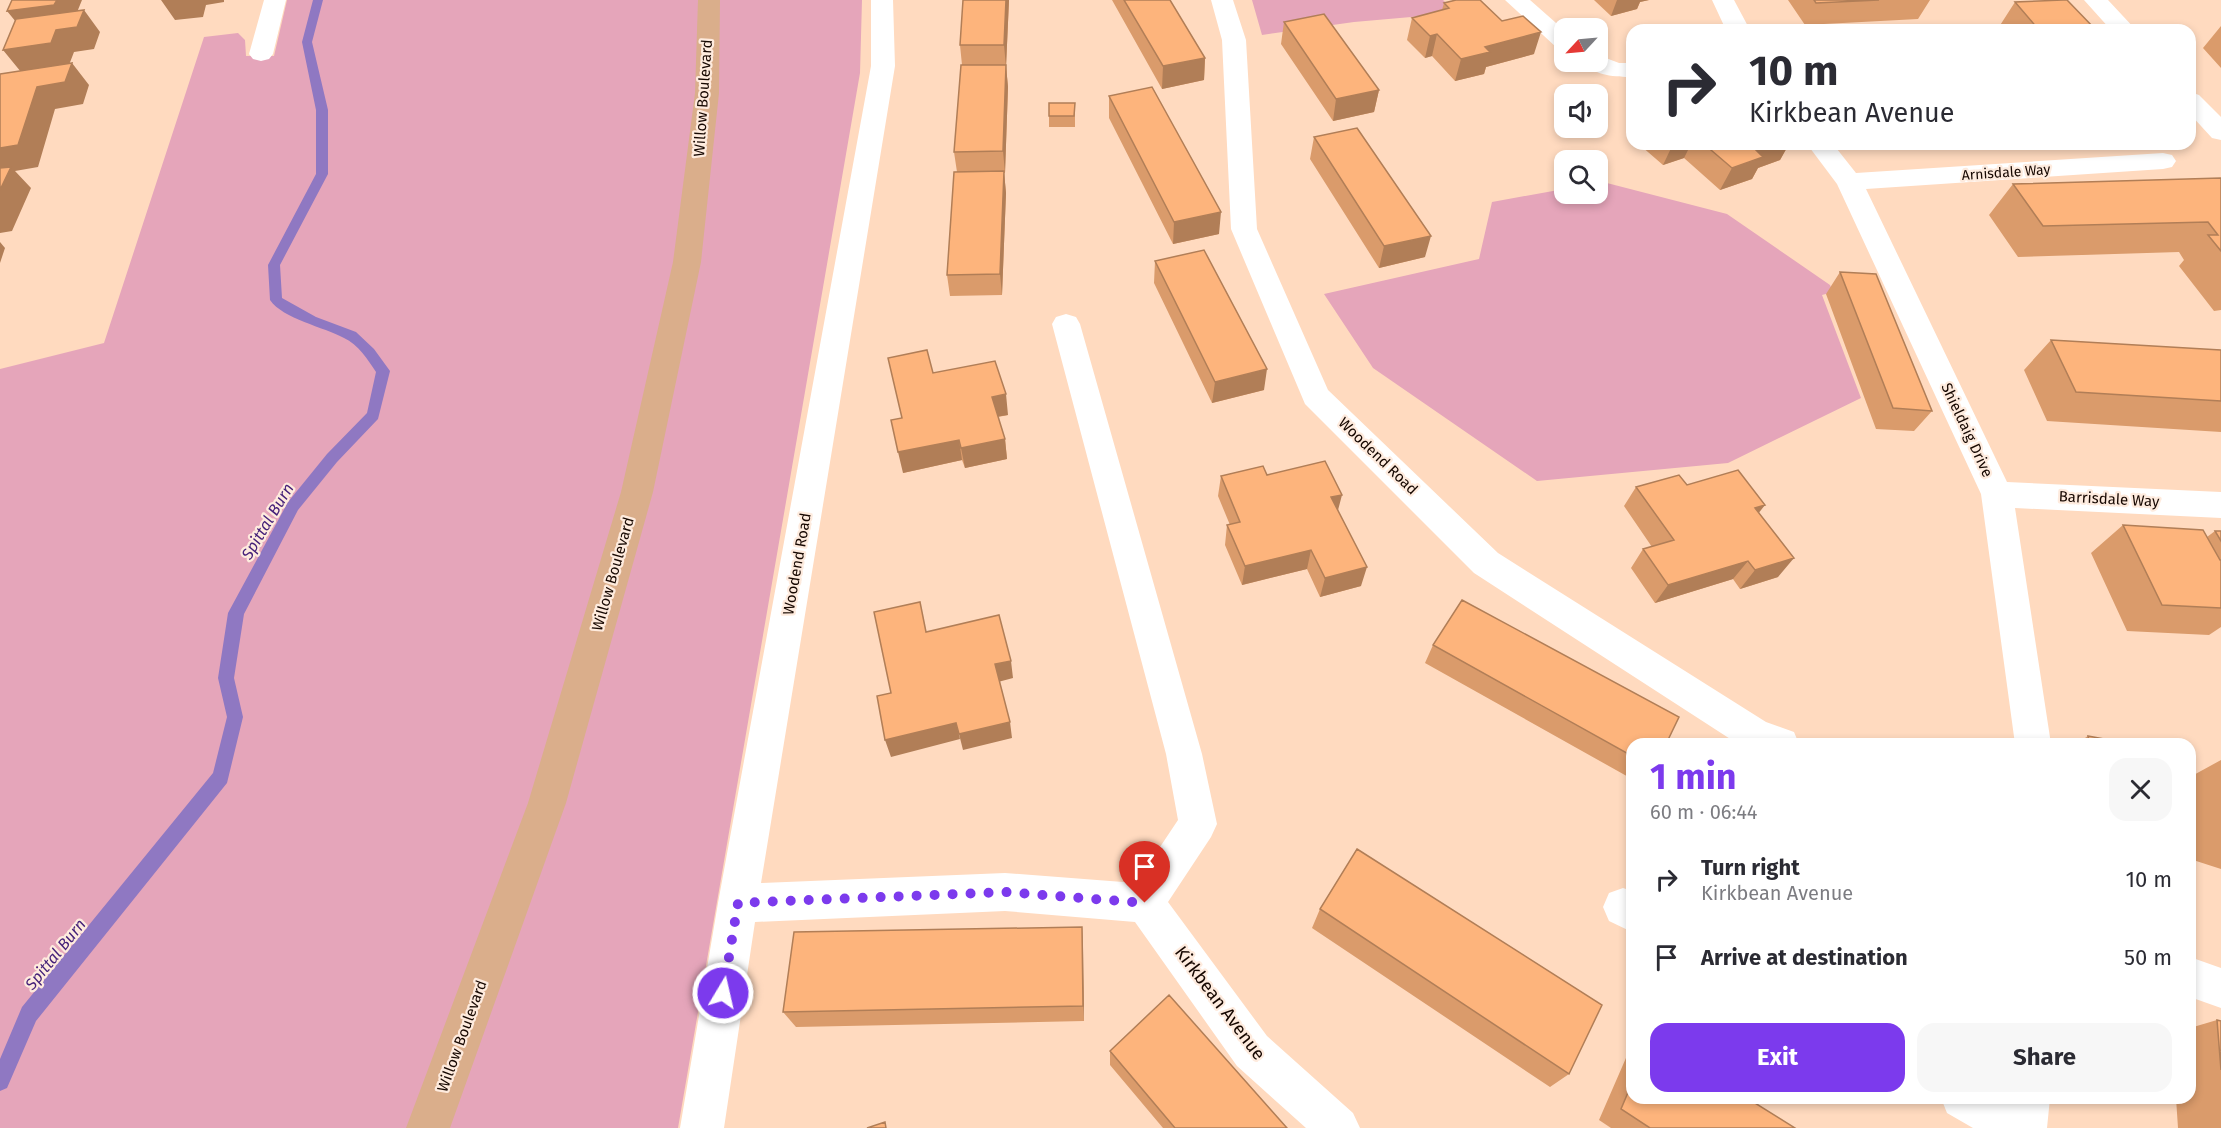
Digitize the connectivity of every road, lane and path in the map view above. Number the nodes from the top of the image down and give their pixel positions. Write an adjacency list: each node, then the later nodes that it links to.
1 (275, 0): 11 (street)
2 (710, 0): 30 (main road, Willow Boulevard)
3 (882, 0): 24 (street, Woodend Road)
4 (1222, 0): 22 (street, Woodend Road)
5 (1516, 0): 10 (street)
6 (1723, 0): 8 (street)
7 (2096, 0): 9 (street)
8 (1735, 24)
9 (2118, 24)
10 (1554, 33)
11 (261, 54)
12 (1608, 67): 13 (street)
13 (1626, 69)
14 (2196, 106): 15 (street)
15 (2221, 132)
16 (1824, 150): 18 (street, Shieldaig Drive)
17 (2163, 160): 18 (street, Arnisdale Way)
18 (1849, 183): 20 (street, Shieldaig Drive)
19 (1066, 324): 25 (street)
20 (1998, 494): 21 (street, Barrisdale Way); 23 (street, Shieldaig Drive)
21 (2221, 505)
22 (1764, 738)
23 (2032, 738)
24 (738, 903): 25 (street); 31 (street, Woodend Road)
25 (1145, 903): 32 (street, Kirkbean Avenue)
26 (2196, 979): 27 (street)
27 (2221, 988)
28 (1973, 1104): 33 (street)
29 (2028, 1104): 34 (street)
30 (428, 1128)
31 (702, 1128)
32 (1338, 1128)
33 (2016, 1128)
34 (2025, 1128)

